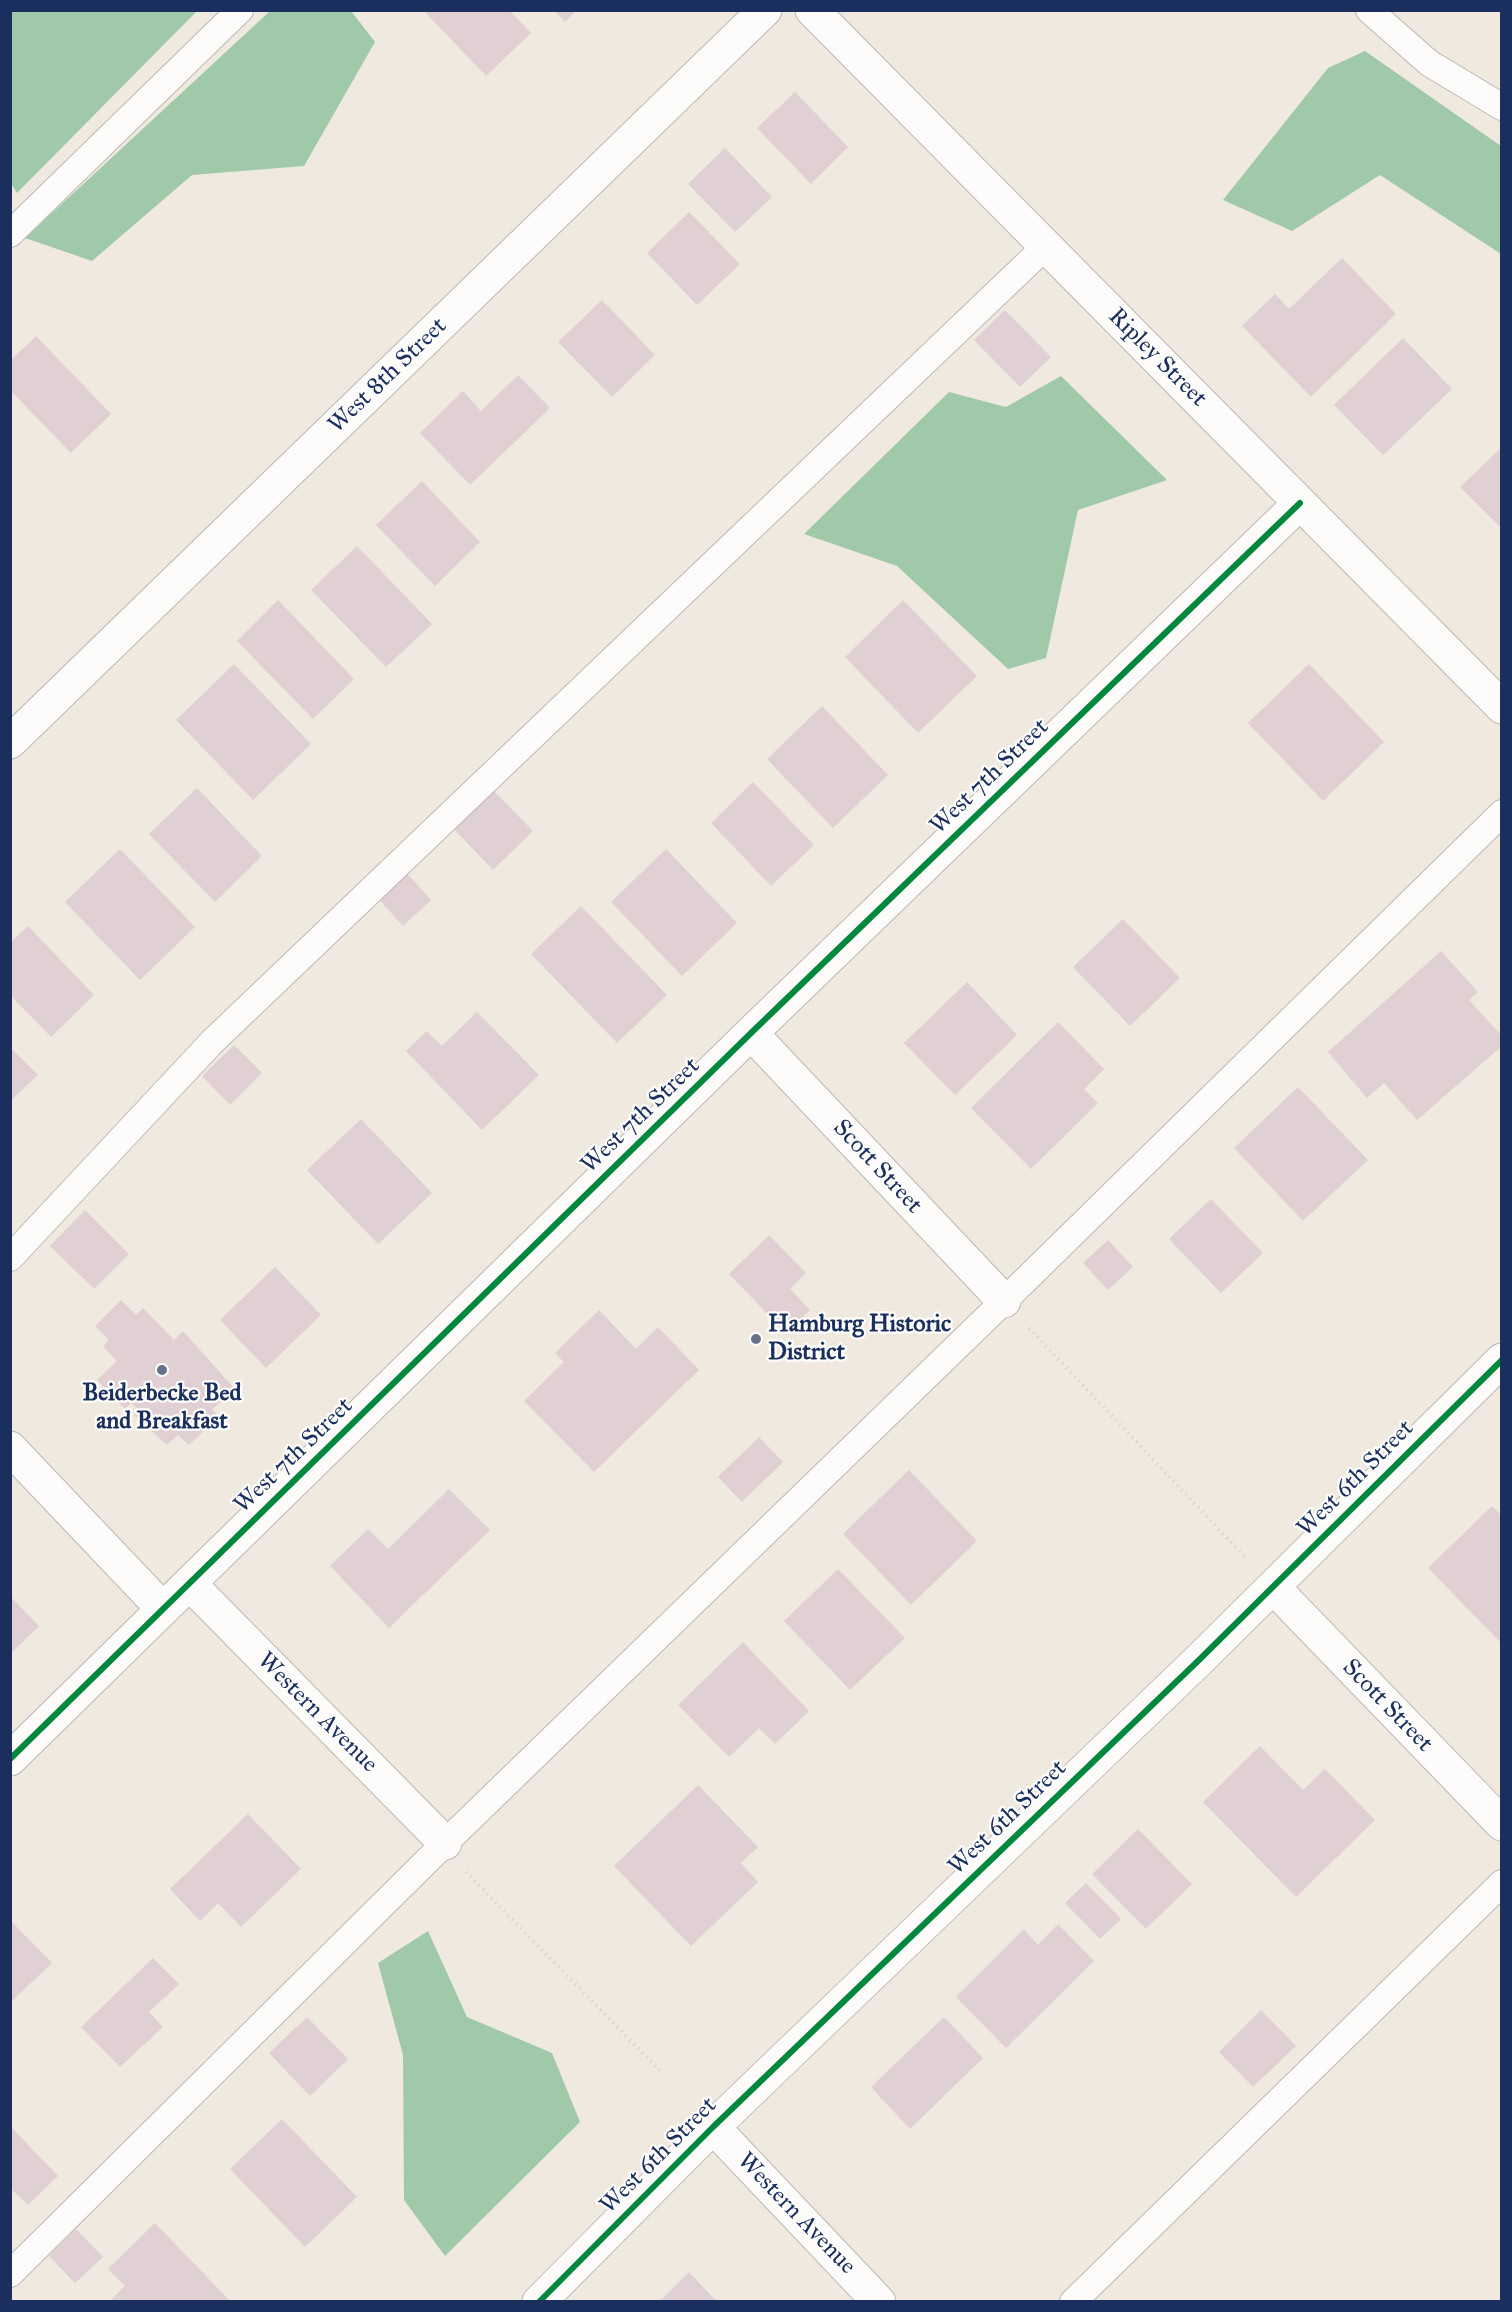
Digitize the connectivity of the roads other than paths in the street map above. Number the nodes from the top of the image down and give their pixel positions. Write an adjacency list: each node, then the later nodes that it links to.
1 (240, 10): 6 (lane)
2 (765, 10): 10 (street, West 8th Street)
3 (812, 10): 7 (street, Ripley Street)
4 (1369, 10): 5 (lane)
5 (1502, 107)
6 (10, 234)
7 (1046, 246): 8 (street, Ripley Street); 13 (lane)
8 (1300, 503): 9 (street, Ripley Street); 12 (street, West 7th Street)
9 (1502, 707)
10 (10, 742)
11 (1502, 813): 14 (lane)
12 (751, 1033): 14 (street, Scott Street); 17 (street, West 7th Street)
13 (10, 1258)
14 (1004, 1301): 22 (lane)
15 (1502, 1360): 18 (street, West 6th Street)
16 (10, 1448): 19 (street)
17 (190, 1584): 19 (street, West 7th Street); 22 (street, Western Avenue)
18 (1273, 1587): 21 (street, Scott Street); 24 (street, West 6th Street)
19 (163, 1609): 20 (street, West 7th Street)
20 (10, 1759)
21 (1502, 1824)
22 (445, 1843): 25 (lane)
23 (1502, 1883): 28 (lane)
24 (713, 2127): 26 (street, West 6th Street); 27 (street, Western Avenue)
25 (10, 2274)
26 (539, 2301)
27 (879, 2301)
28 (1073, 2301)

